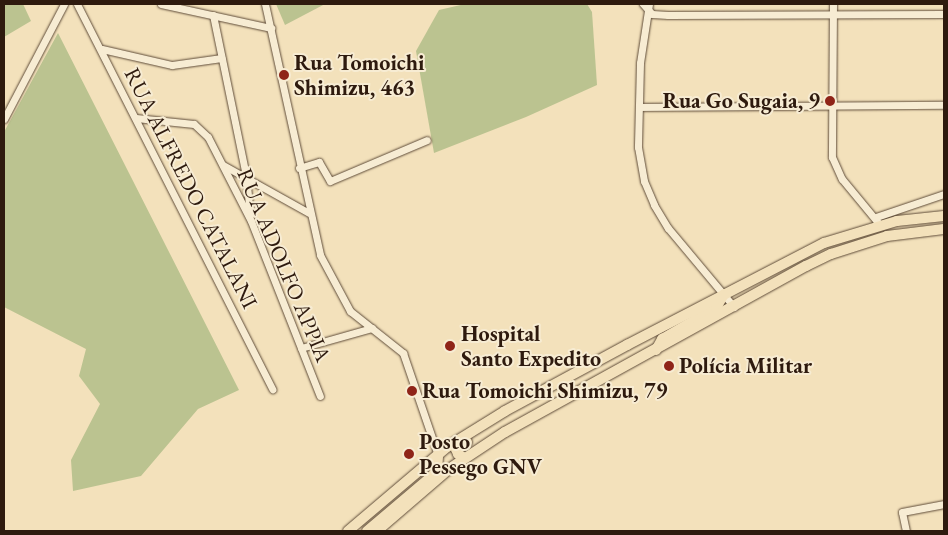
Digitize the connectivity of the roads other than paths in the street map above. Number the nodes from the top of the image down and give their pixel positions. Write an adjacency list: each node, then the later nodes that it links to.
1 (64, 4): 19 (street)
2 (77, 4): 13 (street, RUA ALFREDO CATALANI)
3 (160, 4): 10 (street)
4 (265, 4): 12 (street)
5 (643, 4): 8 (street)
6 (649, 4): 8 (street)
7 (833, 4): 11 (street)
8 (647, 11): 11 (street); 17 (street)
9 (944, 14): 11 (street)
10 (213, 15): 12 (street); 14 (street)
11 (832, 16): 16 (street)
12 (271, 28): 22 (street)
13 (102, 49): 14 (street); 18 (street, RUA ALFREDO CATALANI)
14 (222, 58): 23 (street)
15 (944, 105): 16 (street)
16 (832, 106): 17 (street); 28 (street)
17 (639, 107): 31 (street)
18 (136, 118): 21 (street, RUA ADOLFO APPIA); 37 (street, RUA ALFREDO CATALANI)
19 (4, 119)
20 (427, 140): 22 (street)
21 (223, 166): 23 (street); 27 (street, RUA ADOLFO APPIA)
22 (300, 168): 25 (street)
23 (246, 176): 25 (street); 27 (street)
24 (944, 194): 28 (street)
25 (309, 213): 34 (street)
26 (944, 216): 28 (highway)
27 (251, 221): 35 (street, RUA ADOLFO APPIA)
28 (878, 221): 30 (highway)
29 (944, 229): 32 (highway)
30 (790, 260): 31 (highway); 32 (highway)
31 (724, 294): 33 (street); 36 (highway); 39 (highway)
32 (749, 299): 33 (highway)
33 (734, 307): 36 (highway)
34 (372, 328): 35 (street); 40 (street)
35 (301, 348): 38 (street, RUA ADOLFO APPIA)
36 (656, 351): 41 (highway)
37 (272, 388)
38 (320, 396)
39 (525, 400): 40 (highway); 41 (highway)
40 (438, 455): 41 (highway); 42 (highway); 44 (highway)
41 (466, 456): 44 (highway)
42 (423, 465): 44 (highway); 45 (highway)
43 (944, 504): 47 (street)
44 (378, 526): 46 (highway)
45 (348, 531)
46 (368, 531)
47 (906, 531)

